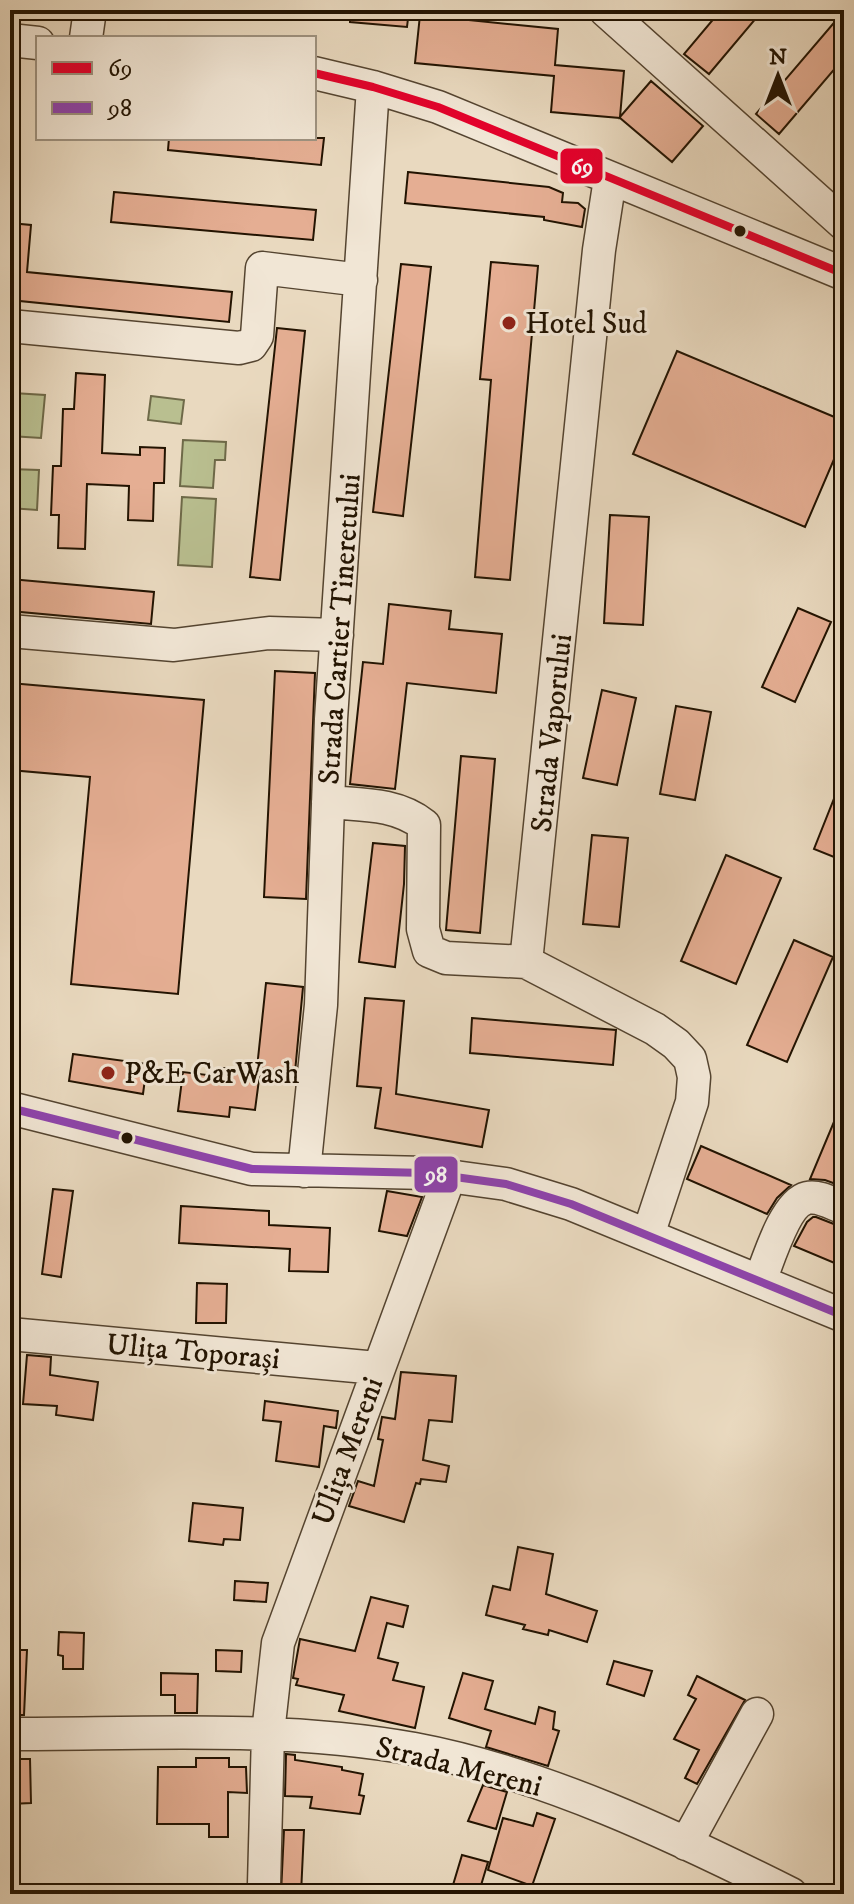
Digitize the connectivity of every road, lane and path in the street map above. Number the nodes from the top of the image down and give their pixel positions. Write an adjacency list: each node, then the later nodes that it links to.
1 (90, 10): 3 (street)
2 (605, 10): 9 (street)
3 (86, 36)
4 (10, 40): 5 (street)
5 (36, 43)
6 (316, 73): 7 (street)
7 (373, 87): 8 (street); 11 (street, Strada Cartier Tineretului)
8 (610, 179): 10 (street); 16 (street, Strada Vaporului)
9 (844, 224)
10 (843, 270)
11 (361, 280): 12 (street); 14 (street, Strada Cartier Tineretului)
12 (10, 326)
13 (10, 631): 14 (street)
14 (337, 635): 15 (street, Strada Cartier Tineretului)
15 (328, 802): 16 (street); 18 (street, Strada Cartier Tineretului)
16 (526, 962): 21 (street)
17 (10, 1108): 18 (street)
18 (304, 1171): 19 (street)
19 (450, 1175): 21 (street); 25 (street, Ulița Mereni)
20 (844, 1208): 22 (street)
21 (648, 1235): 22 (street)
22 (760, 1281): 23 (street)
23 (844, 1316)
24 (10, 1334): 25 (street, Ulița Toporași)
25 (377, 1368): 27 (street, Ulița Mereni)
26 (757, 1714): 29 (street)
27 (268, 1733): 28 (street, Strada Mereni); 29 (street, Strada Mereni); 30 (street, Ulița Mereni)
28 (10, 1734)
29 (686, 1844): 31 (street, Strada Mereni)
30 (264, 1884)
31 (791, 1894)

